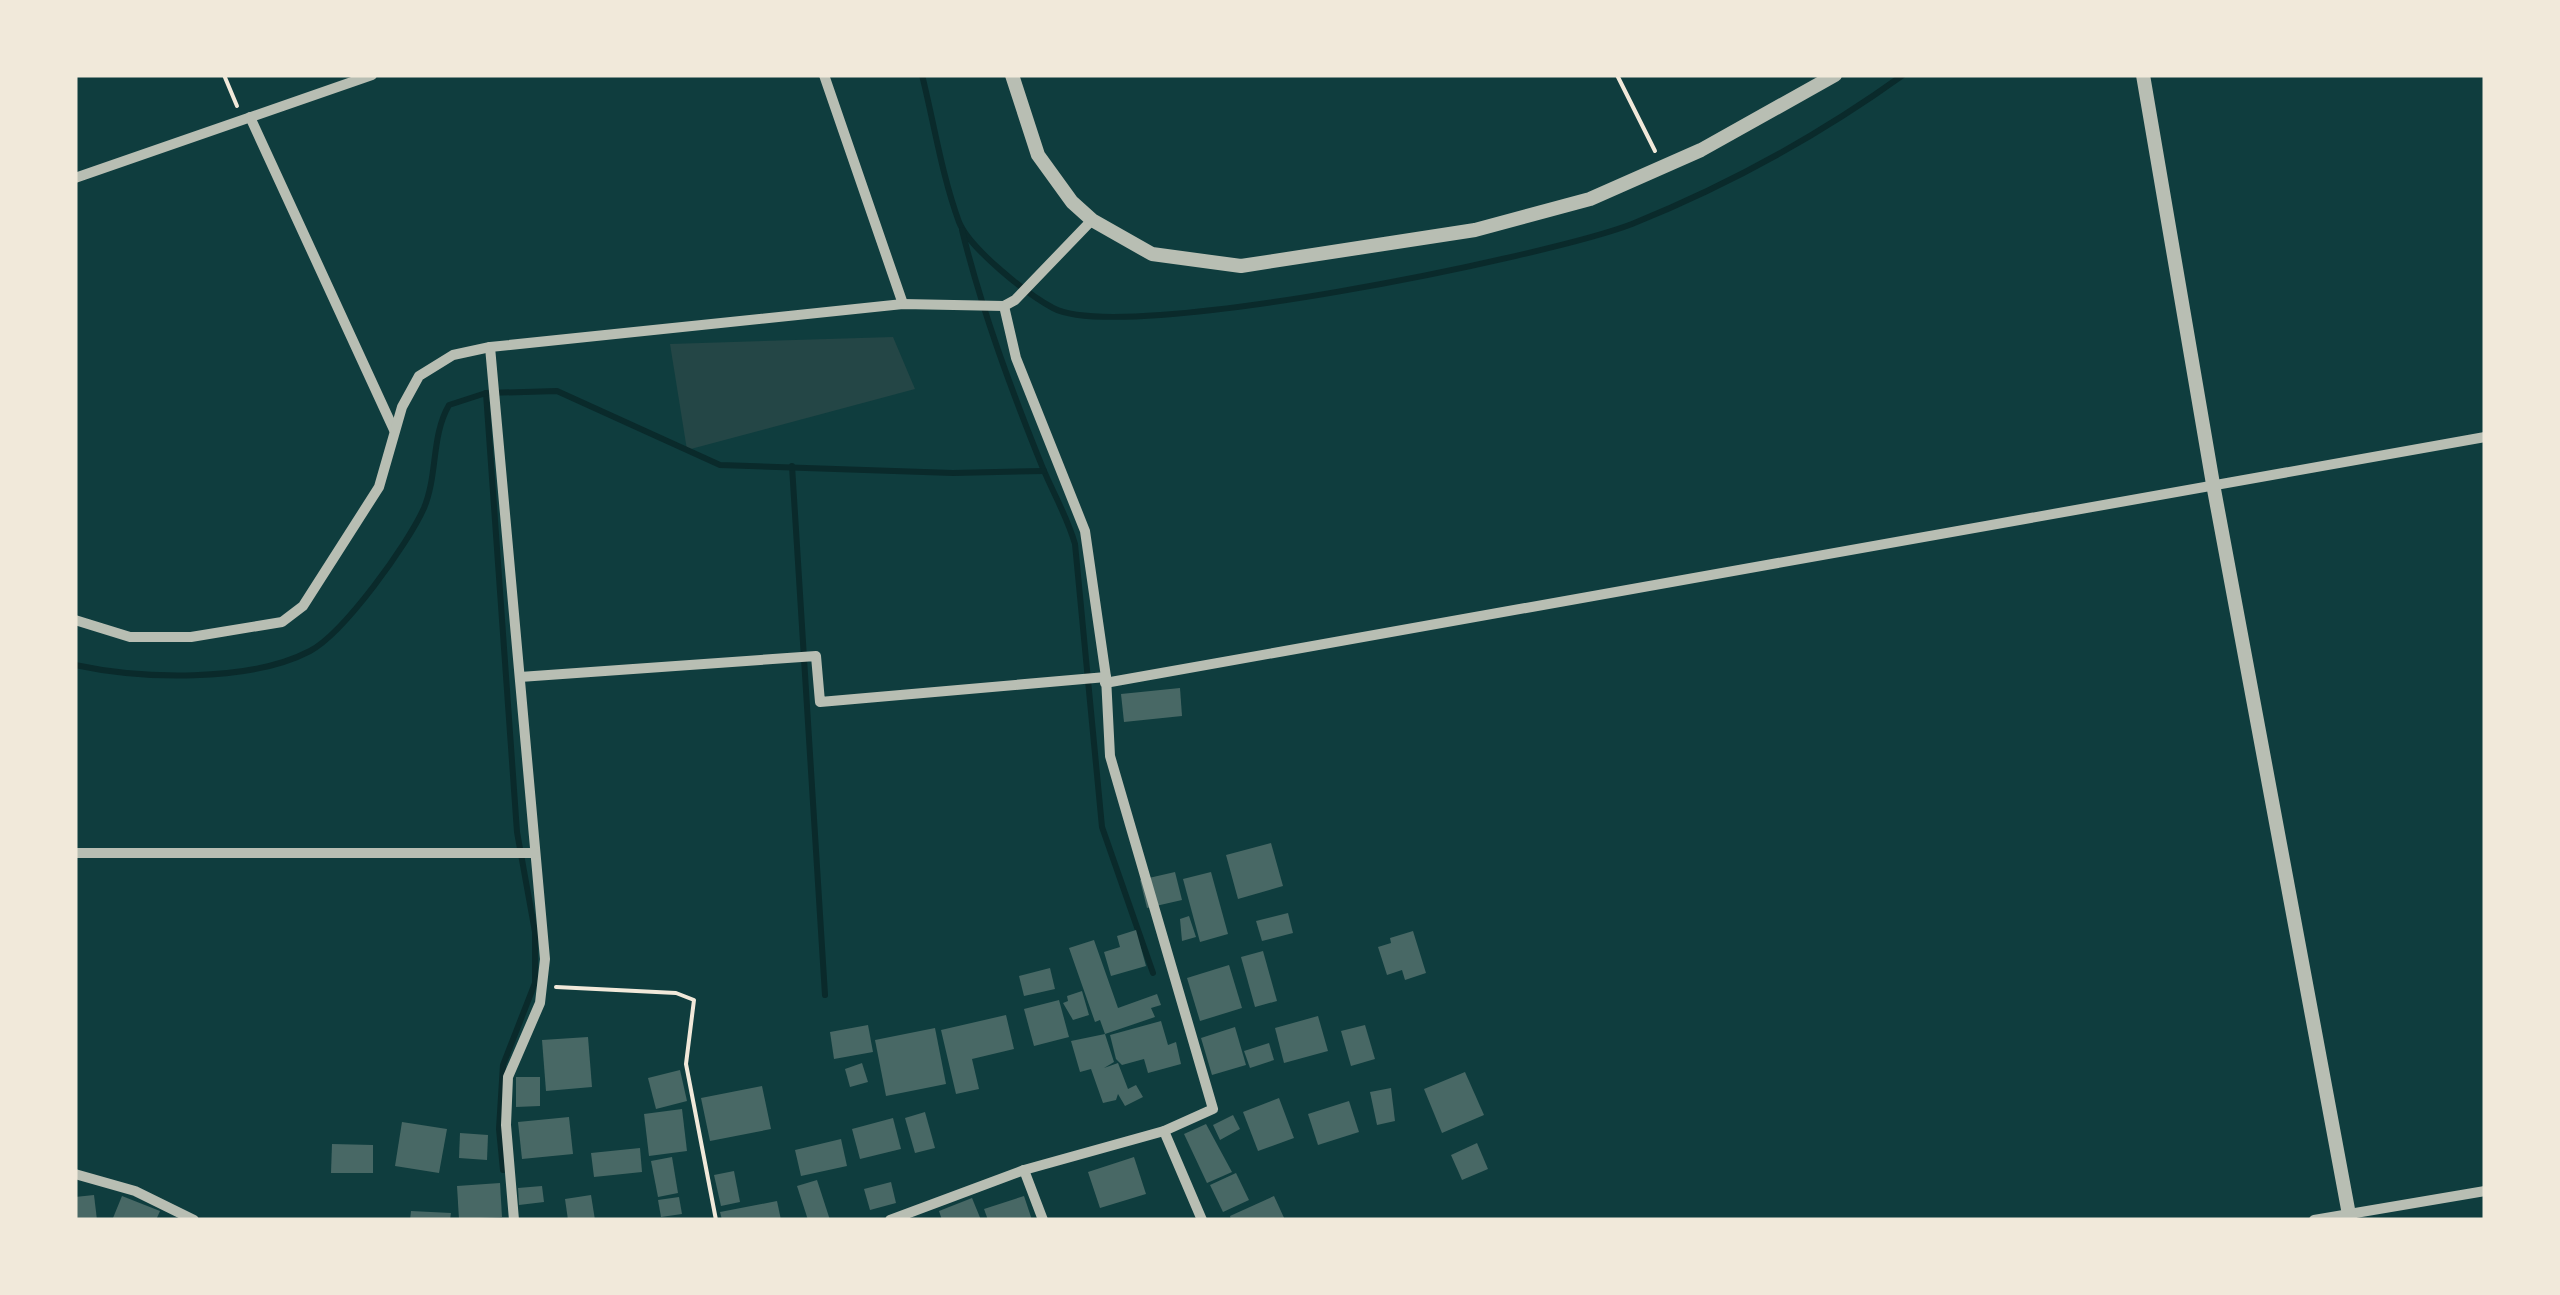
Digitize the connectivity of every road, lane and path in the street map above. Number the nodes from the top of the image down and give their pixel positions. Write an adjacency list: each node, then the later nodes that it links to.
1 (224, 75): 8 (path)
2 (372, 75): 8 (street)
3 (824, 75): 12 (street)
4 (1012, 75): 11 (street)
5 (1617, 75): 9 (path)
6 (1834, 75): 9 (street)
7 (2142, 75): 17 (street)
8 (247, 119): 10 (street); 15 (street)
9 (1666, 167): 11 (street)
10 (75, 178)
11 (1092, 220): 13 (street)
12 (903, 304): 13 (street); 14 (street)
13 (1004, 306): 20 (street)
14 (490, 347): 15 (street); 19 (street)
15 (394, 431): 18 (street)
16 (2485, 437): 17 (street)
17 (2213, 484): 20 (street); 28 (street)
18 (75, 620)
19 (520, 677): 20 (street); 22 (street)
20 (1106, 680): 24 (street)
21 (75, 852): 22 (street)
22 (532, 853): 23 (street)
23 (542, 986): 30 (street); 31 (path)
24 (1164, 1131): 25 (street); 34 (street)
25 (1024, 1170): 32 (street); 33 (street)
26 (75, 1174): 29 (street)
27 (2485, 1191): 28 (street)
28 (2350, 1217): 35 (street)
29 (194, 1220)
30 (514, 1220)
31 (716, 1220)
32 (890, 1220)
33 (1044, 1220)
34 (1202, 1220)
35 (2314, 1220)

